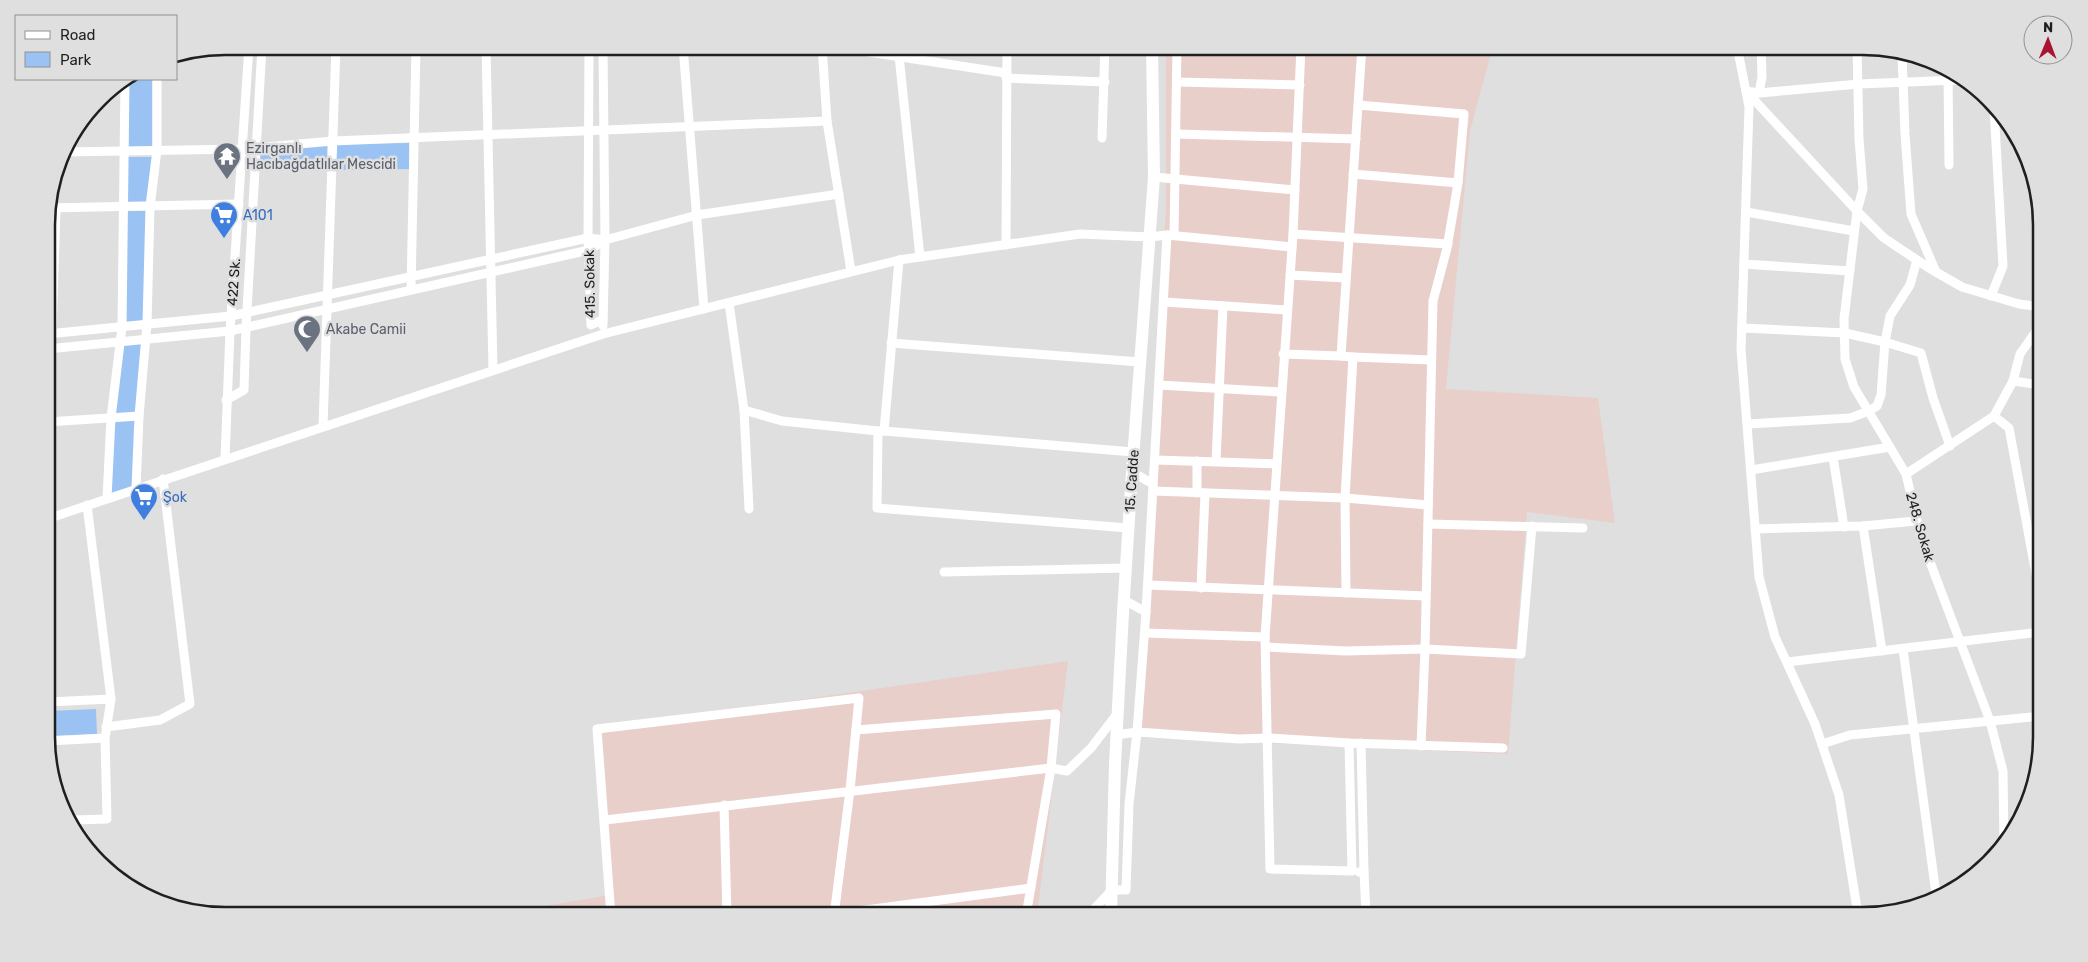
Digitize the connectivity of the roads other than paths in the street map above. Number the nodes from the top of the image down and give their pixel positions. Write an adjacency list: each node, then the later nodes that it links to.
1 (248, 55): 48 (street, 422 Sk.)
2 (262, 55): 47 (street, 422 Sk.)
3 (336, 55): 46 (street)
4 (416, 55): 44 (street)
5 (486, 55): 41 (street)
6 (589, 55): 39 (street, 415. Sokak)
7 (603, 55): 38 (street, 415. Sokak)
8 (684, 55): 37 (street)
9 (823, 55): 36 (street)
10 (886, 55): 20 (street)
11 (1007, 55): 22 (street)
12 (1105, 55): 26 (street)
13 (1152, 55): 54 (main road, 15. Cadde)
14 (1178, 55): 27 (street)
15 (1301, 55): 30 (street)
16 (1361, 55): 34 (street)
17 (1739, 55): 32 (street)
18 (1761, 55): 33 (street)
19 (1857, 55): 29 (street, 248. Sokak)
20 (899, 57): 22 (street); 77 (street)
21 (1902, 60): 28 (street)
22 (1006, 76): 26 (street); 73 (street)
23 (1946, 77): 28 (street)
24 (1948, 78): 52 (street)
25 (157, 80): 49 (street)
26 (1105, 82): 42 (street)
27 (1177, 82): 30 (street); 40 (street)
28 (1902, 83): 29 (street); 85 (street)
29 (1859, 84): 33 (street); 63 (street, 248. Sokak)
30 (1300, 85): 43 (street)
31 (124, 89): 50 (street)
32 (1746, 91): 33 (street); 63 (street); 64 (street)
33 (1759, 93)
34 (1358, 105): 45 (street); 56 (street)
35 (1995, 118): 91 (street)
36 (828, 121): 37 (street); 58 (street)
37 (690, 128): 38 (street); 65 (street)
38 (604, 131): 39 (street); 72 (street, 415. Sokak)
39 (589, 132): 41 (street); 71 (street, 415. Sokak)
40 (1176, 134): 43 (street); 55 (street)
41 (489, 136): 44 (street); 78 (street)
42 (1102, 138)
43 (1298, 138): 45 (street); 57 (street)
44 (414, 139): 46 (street); 87 (street)
45 (1356, 139): 53 (street)
46 (333, 141): 47 (street); 90 (street)
47 (257, 146): 48 (street); 99 (street, 422 Sk.)
48 (243, 148): 49 (street); 59 (street, 422 Sk.)
49 (157, 150): 50 (street); 61 (street)
50 (124, 151): 51 (street); 60 (street)
51 (72, 152)
52 (1949, 165)
53 (1353, 174): 56 (street); 70 (street)
54 (1154, 177): 55 (street); 69 (main road, 15. Cadde)
55 (1175, 180): 57 (street); 68 (street)
56 (1458, 183): 74 (street)
57 (1295, 190): 67 (street)
58 (839, 194): 65 (street); 82 (street)
59 (240, 204): 61 (street); 100 (street, 422 Sk.)
60 (124, 207): 61 (street); 62 (street); 103 (street)
61 (150, 207): 102 (street)
62 (56, 208)
63 (1857, 211): 66 (street, 248. Sokak); 80 (street)
64 (1746, 212): 66 (street); 81 (street)
65 (697, 215): 72 (street); 97 (street)
66 (1854, 231): 83 (street, 248. Sokak)
67 (1293, 234): 70 (street); 75 (street)
68 (1171, 235): 69 (street); 75 (street); 93 (street)
69 (1150, 236): 73 (street); 120 (main road, 15. Cadde)
70 (1349, 237): 74 (street); 88 (street)
71 (588, 238): 72 (street); 76 (street, 415. Sokak); 78 (street)
72 (605, 240): 76 (street); 101 (street, 415. Sokak)
73 (1006, 244): 77 (street)
74 (1448, 244): 119 (street)
75 (1292, 247): 86 (street)
76 (589, 250): 84 (street); 101 (street, 415. Sokak)
77 (920, 257): 79 (street)
78 (490, 260): 84 (street); 87 (street)
79 (898, 260): 82 (street); 114 (street)
80 (1917, 260): 85 (street); 113 (street)
81 (1744, 264): 83 (street); 105 (street)
82 (851, 271): 92 (street)
83 (1850, 271): 108 (street, 248. Sokak)
84 (490, 272): 89 (street); 121 (street)
85 (1936, 272): 91 (street)
86 (1290, 275): 88 (street); 98 (street)
87 (411, 277): 89 (street); 90 (street)
88 (1346, 278): 117 (street)
89 (411, 290): 96 (street)
90 (328, 296): 96 (street); 99 (street)
91 (1991, 296): 95 (street)
92 (729, 302): 97 (street); 128 (street)
93 (1164, 302): 94 (street); 124 (street)
94 (1223, 306): 98 (street); 125 (street)
95 (2033, 306)
96 (327, 309): 104 (street); 135 (street)
97 (704, 309): 109 (street)
98 (1287, 310): 116 (street)
99 (248, 312): 100 (street); 104 (street, 422 Sk.)
100 (231, 316): 102 (street); 106 (street, 422 Sk.)
101 (602, 320): 109 (street)
102 (147, 324): 103 (street); 111 (street)
103 (122, 327): 107 (street); 112 (street)
104 (246, 328): 106 (street); 127 (street, 422 Sk.)
105 (1742, 328): 108 (street); 134 (street)
106 (230, 331): 111 (street); 127 (street, 422 Sk.)
107 (55, 333)
108 (1845, 333): 113 (street); 129 (street, 248. Sokak)
109 (603, 334): 121 (street)
110 (2033, 335): 122 (street)
111 (146, 340): 112 (street); 130 (street)
112 (120, 342): 115 (street); 132 (street)
113 (1886, 342): 129 (street); 137 (street)
114 (891, 343): 120 (street); 136 (street)
115 (55, 348)
116 (1283, 354): 117 (street); 126 (street)
117 (1341, 356): 118 (street)
118 (1353, 357): 119 (street); 155 (street)
119 (1431, 360): 157 (street)
120 (1140, 362): 139 (main road, 15. Cadde)
121 (492, 370): 135 (street)
122 (2013, 381): 123 (street); 131 (street)
123 (2033, 384)
124 (1159, 385): 125 (street); 142 (street)
125 (1220, 388): 126 (street); 144 (street)
126 (1281, 392): 145 (street)
127 (226, 400): 141 (street, 422 Sk.)
128 (744, 410): 136 (street); 158 (street)
129 (1869, 412): 134 (street); 138 (street, 248. Sokak)
130 (139, 416): 132 (street); 150 (street)
131 (1994, 416): 137 (street); 168 (street)
132 (111, 418): 133 (street); 154 (street)
133 (55, 422)
134 (1748, 424): 146 (street)
135 (323, 426): 141 (street)
136 (881, 431): 139 (street); 165 (street)
137 (1950, 446): 148 (street)
138 (1890, 447): 140 (street); 148 (street, 248. Sokak)
139 (1133, 452): 147 (main road, 15. Cadde)
140 (1833, 457): 146 (street); 164 (street)
141 (224, 459): 149 (street)
142 (1155, 460): 143 (street); 151 (street)
143 (1197, 461): 144 (street); 152 (street)
144 (1216, 461): 145 (street)
145 (1276, 464): 153 (street)
146 (1751, 470): 167 (street)
147 (1132, 472): 151 (street); 165 (main road, 15. Cadde)
148 (1906, 474): 160 (street, 248. Sokak)
149 (163, 479): 150 (street); 192 (street)
150 (136, 488): 154 (street)
151 (1153, 488): 152 (street); 171 (street)
152 (1201, 493): 153 (street); 172 (street)
153 (1274, 496): 155 (street); 173 (street)
154 (107, 498): 156 (street)
155 (1346, 498): 157 (street); 174 (street)
156 (87, 505): 159 (street); 187 (street)
157 (1428, 506): 161 (street)
158 (749, 509)
159 (55, 516)
160 (1916, 521): 163 (street); 181 (street, 248. Sokak)
161 (1428, 524): 162 (street); 175 (street)
162 (1532, 526): 166 (street); 183 (street)
163 (1863, 526): 164 (street); 185 (street)
164 (1844, 527): 167 (street)
165 (1128, 528): 169 (main road, 15. Cadde)
166 (1583, 528)
167 (1755, 530): 186 (street)
168 (2033, 558)
169 (1126, 568): 170 (street); 176 (main road, 15. Cadde)
170 (944, 572)
171 (1148, 585): 172 (street); 177 (street)
172 (1200, 588): 173 (street)
173 (1268, 589): 174 (street); 180 (street)
174 (1346, 593): 175 (street)
175 (1426, 596): 183 (street)
176 (1124, 600): 177 (street); 189 (main road, 15. Cadde)
177 (1146, 612): 178 (street)
178 (1145, 633): 180 (street); 195 (street)
179 (2033, 633): 181 (street)
180 (1265, 637): 182 (street)
181 (1960, 642): 184 (street); 191 (street, 248. Sokak)
182 (1266, 647): 183 (street); 198 (street)
183 (1425, 649): 203 (street)
184 (1903, 649): 185 (street); 193 (street)
185 (1882, 651): 186 (street)
186 (1787, 662): 202 (street)
187 (112, 699): 188 (street); 192 (street)
188 (55, 702)
189 (1118, 714): 196 (main road, 15. Cadde); 205 (street)
190 (2033, 717): 191 (street)
191 (1990, 721): 193 (street); 210 (street, 248. Sokak)
192 (106, 727): 197 (street)
193 (1915, 729): 202 (street); 215 (street)
194 (856, 730): 205 (street); 206 (street); 209 (street)
195 (1137, 732): 196 (street); 198 (street); 214 (street)
196 (1116, 735): 214 (main road, 15. Cadde)
197 (106, 738): 199 (street); 208 (street)
198 (1267, 738): 200 (street); 211 (street)
199 (55, 740)
200 (1349, 743): 201 (street); 211 (street)
201 (1361, 744): 203 (street); 212 (street)
202 (1822, 744): 224 (street)
203 (1420, 746): 204 (street)
204 (1503, 748)
205 (1051, 768): 206 (street); 213 (street)
206 (850, 790): 207 (street); 218 (street)
207 (724, 806): 209 (street); 217 (street)
208 (77, 820)
209 (605, 820): 216 (street)
210 (2004, 832)
211 (1352, 871): 212 (street)
212 (1364, 872): 223 (street)
213 (1031, 888): 219 (street); 220 (street)
214 (1112, 890): 221 (street); 222 (main road, 15. Cadde)
215 (1936, 890)
216 (610, 907)
217 (727, 907)
218 (835, 907)
219 (892, 907)
220 (1028, 907)
221 (1096, 907)
222 (1112, 907)
223 (1366, 907)
224 (1857, 907)

